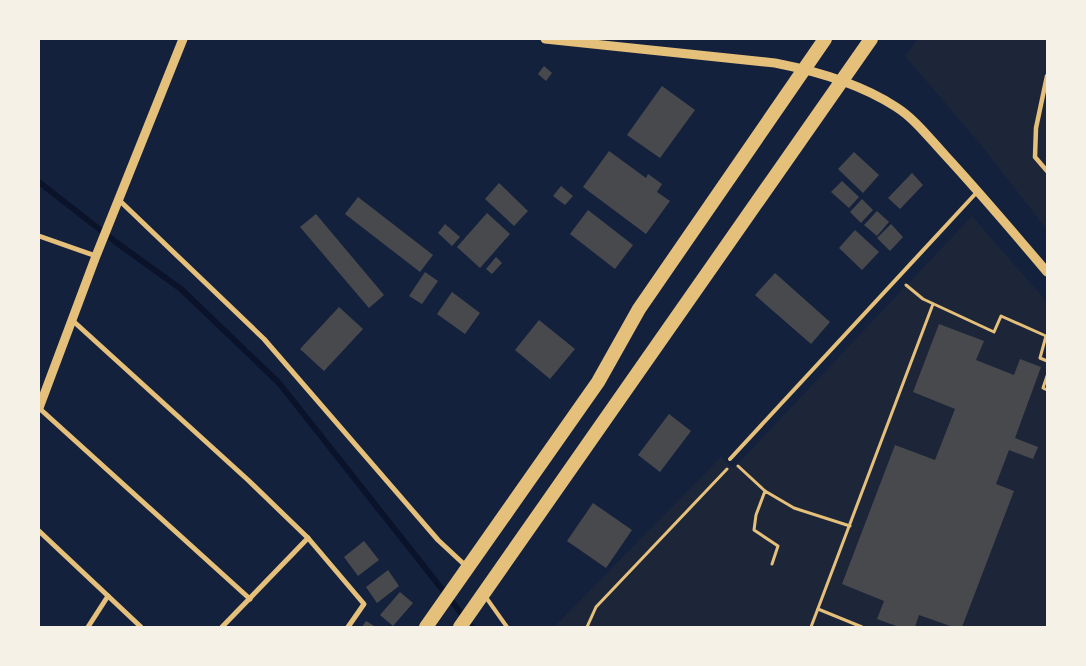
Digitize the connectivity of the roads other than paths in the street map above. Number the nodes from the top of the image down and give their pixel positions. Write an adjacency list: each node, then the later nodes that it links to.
1 (182, 39): 10 (street)
2 (545, 39): 5 (street)
3 (825, 39): 5 (highway)
4 (871, 39): 7 (highway)
5 (804, 69): 7 (street); 19 (highway)
6 (1047, 76): 8 (street)
7 (842, 82): 9 (street); 20 (highway)
8 (1047, 171)
9 (978, 191): 13 (street); 16 (lane)
10 (119, 200): 12 (street); 19 (street)
11 (39, 236): 12 (street)
12 (96, 256): 14 (street)
13 (1047, 272)
14 (72, 320): 15 (street); 18 (street)
15 (39, 408): 22 (street)
16 (730, 459)
17 (39, 531): 21 (street)
18 (308, 538): 22 (street); 27 (street)
19 (467, 568): 23 (highway)
20 (484, 594): 28 (highway); 29 (lane)
21 (108, 596): 24 (street); 25 (street)
22 (250, 599): 26 (street)
23 (429, 624)
24 (88, 627)
25 (141, 627)
26 (222, 627)
27 (348, 627)
28 (460, 627)
29 (507, 627)

